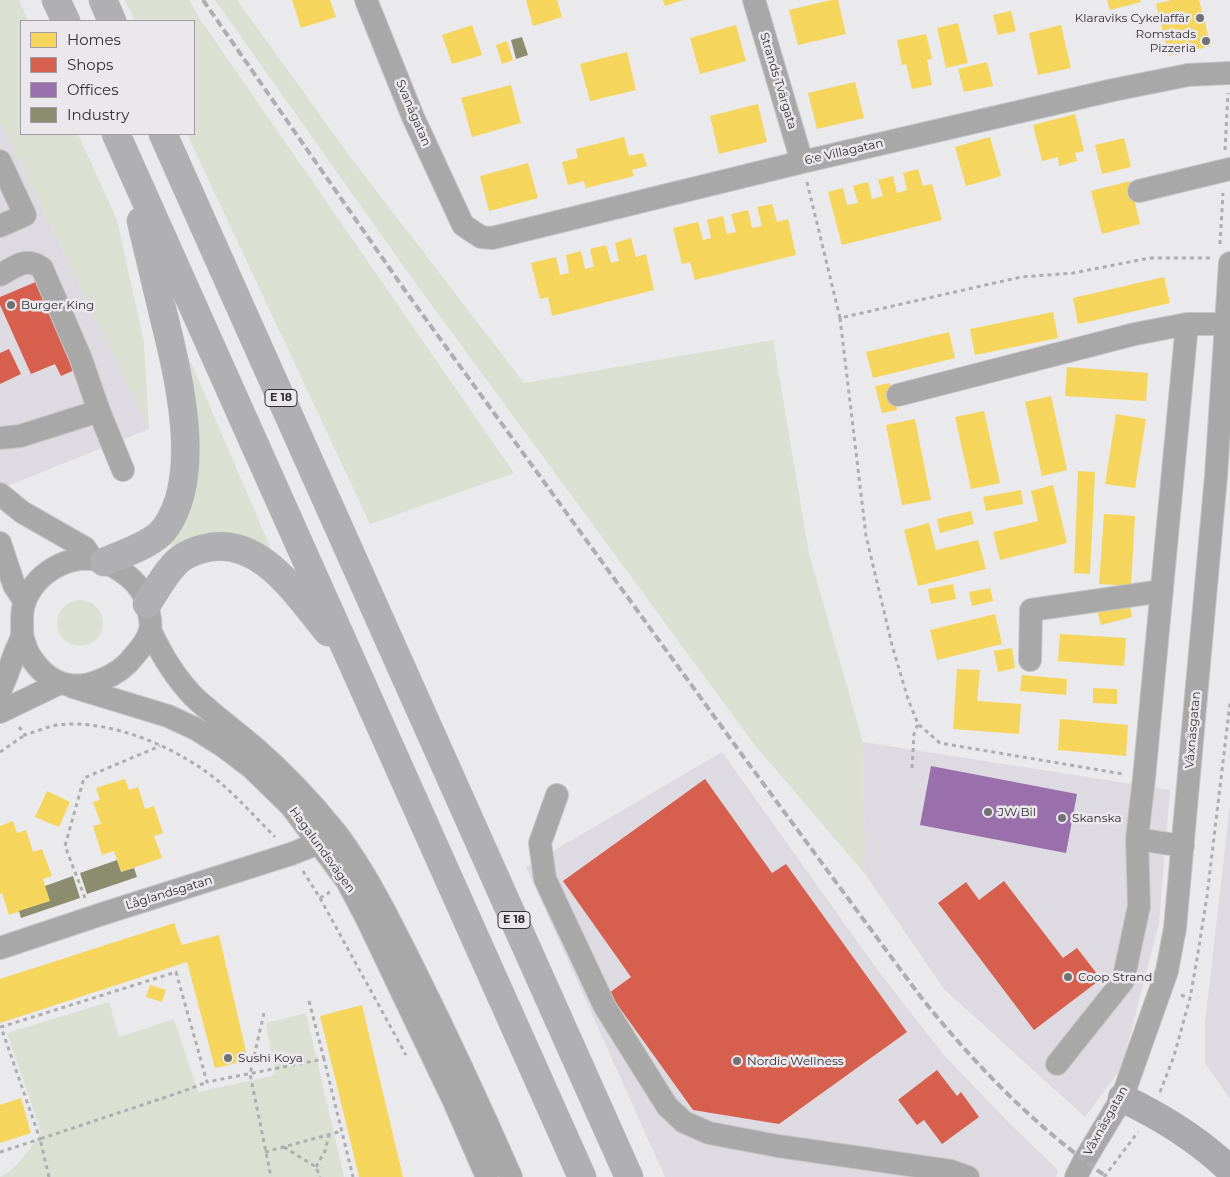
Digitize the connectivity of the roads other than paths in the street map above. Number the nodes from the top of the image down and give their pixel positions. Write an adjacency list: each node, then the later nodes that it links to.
1 (56, 0): 5 (highway)
2 (103, 0): 6 (highway)
3 (366, 0): 14 (street, Svanågatan)
4 (754, 0): 11 (street, Strands Tvärgata)
5 (66, 20)
6 (112, 20)
7 (1230, 73): 11 (street, 6:e Villagatan)
8 (163, 135): 46 (highway, E 18)
9 (120, 144): 26 (highway); 31 (highway)
10 (0, 160): 15 (street)
11 (802, 162): 14 (street, 6:e Villagatan)
12 (1230, 169): 13 (street)
13 (1139, 191)
14 (464, 225)
15 (0, 226)
16 (1225, 260): 19 (street, Våxnäsgatan)
17 (0, 274): 21 (street)
18 (1188, 324): 19 (street); 20 (street); 27 (street)
19 (1225, 324): 38 (street, Våxnäsgatan)
20 (898, 395)
21 (99, 411): 22 (street); 23 (street)
22 (0, 438)
23 (123, 470)
24 (0, 494): 26 (street, Hagalundsvägen)
25 (0, 543): 28 (street)
26 (98, 560): 28 (street, Hagalundsvägen); 29 (street, Hagalundsvägen)
27 (1162, 591): 32 (street); 36 (street)
28 (24, 602): 30 (street, Hagalundsvägen)
29 (149, 617): 31 (highway); 33 (street); 37 (street, Hagalundsvägen)
30 (22, 635): 33 (street, Hagalundsvägen); 34 (street)
31 (348, 654): 45 (highway)
32 (1030, 660)
33 (66, 685): 34 (street); 37 (street, Hagalundsvägen)
34 (2, 704)
35 (557, 795): 47 (street)
36 (1137, 838): 38 (street); 40 (street)
37 (328, 839): 39 (street, Låglandsgatan); 43 (street, Hagalundsvägen); 44 (street, Hagalundsvägen)
38 (1182, 846): 41 (street, Våxnäsgatan)
39 (0, 948)
40 (1057, 1064)
41 (1122, 1098): 42 (main road); 48 (street, Våxnäsgatan)
42 (1230, 1170)
43 (487, 1177)
44 (511, 1177)
45 (582, 1177)
46 (629, 1177)
47 (968, 1177)
48 (1076, 1177)

